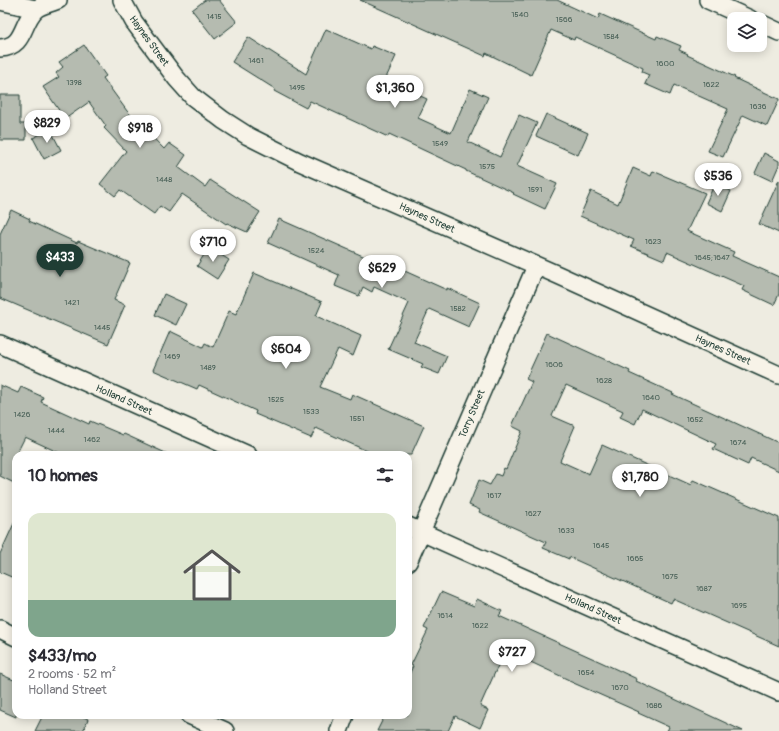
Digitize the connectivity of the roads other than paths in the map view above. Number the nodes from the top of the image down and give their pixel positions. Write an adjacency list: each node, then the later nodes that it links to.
1 (58, 0): 5 (street)
2 (122, 0): 10 (street, Haynes Street)
3 (708, 0): 6 (street)
4 (0, 1): 5 (street)
5 (35, 9): 9 (street)
6 (735, 12)
7 (767, 26): 8 (street)
8 (779, 32)
9 (0, 48)
10 (536, 266): 12 (street, Haynes Street); 14 (street, Torry Street)
11 (0, 344): 13 (street, Holland Street)
12 (779, 375)
13 (239, 451)
14 (414, 529): 15 (street, Torry Street); 18 (street, Holland Street)
15 (412, 540)
16 (0, 630): 17 (street)
17 (12, 635)
18 (779, 692)
19 (198, 719): 21 (street)
20 (343, 719): 22 (street)
21 (225, 731)
22 (338, 731)

